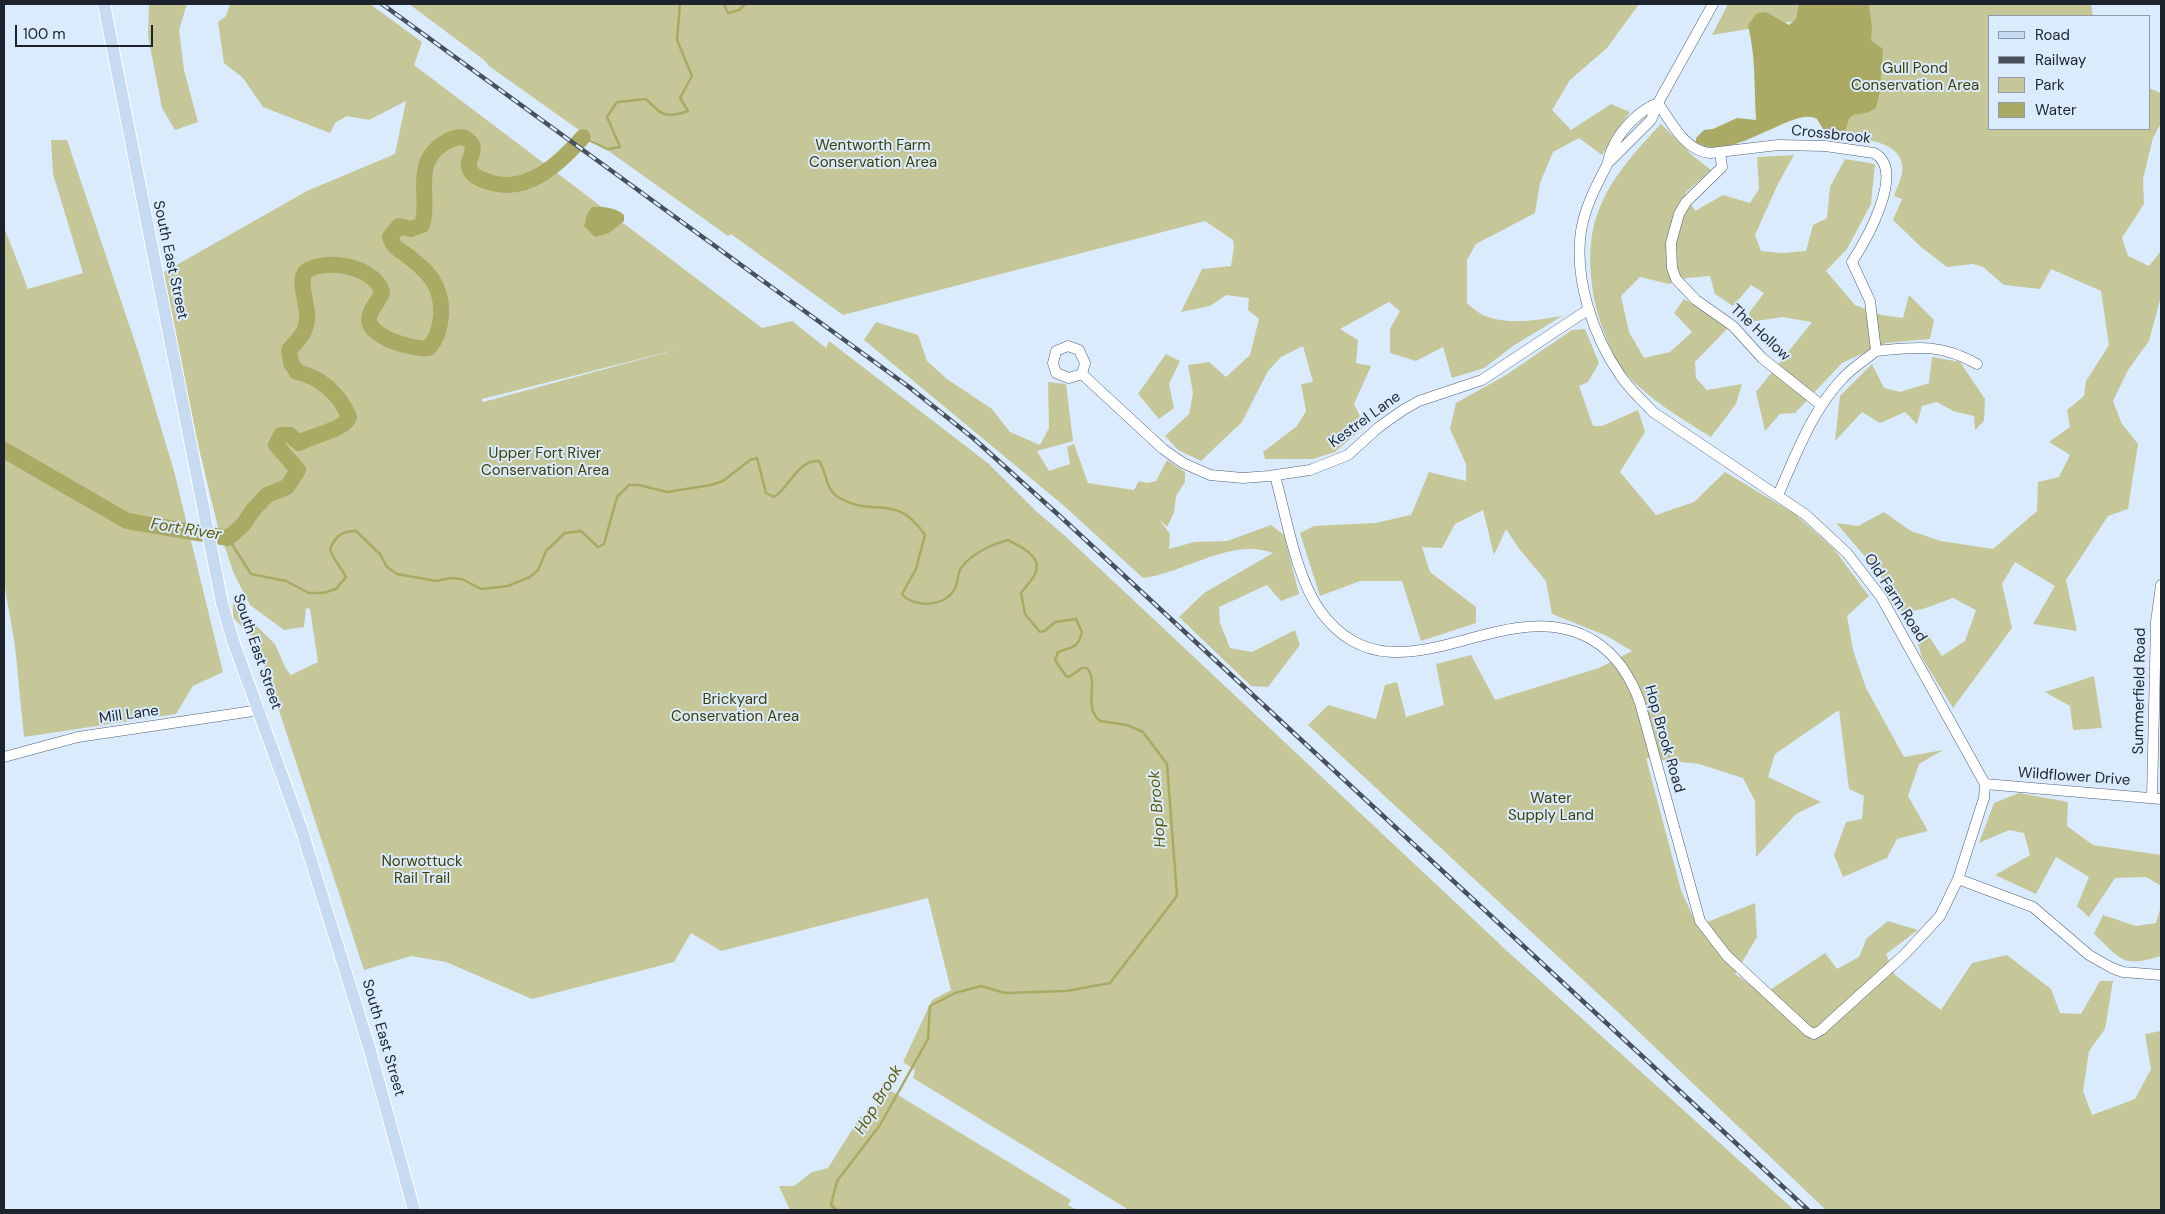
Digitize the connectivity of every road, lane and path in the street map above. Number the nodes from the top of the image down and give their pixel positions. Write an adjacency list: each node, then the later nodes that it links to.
1 (104, 4): 14 (main road, South East Street)
2 (1713, 4): 3 (street, Old Farm Road)
3 (1658, 103): 4 (street, Crossbrook); 5 (street, Old Farm Road)
4 (1720, 152): 6 (street, Crossbrook); 9 (street, The Hollow)
5 (1589, 309): 10 (street, Kestrel Lane); 11 (street, Old Farm Road)
6 (1876, 351): 7 (street); 9 (street)
7 (1977, 364)
8 (1082, 374): 10 (street, Kestrel Lane)
9 (1822, 405): 11 (street)
10 (1275, 476): 18 (street, Hop Brook Road)
11 (1778, 495): 16 (street, Old Farm Road)
12 (2161, 585): 13 (street, Summerfield Road)
13 (2159, 622): 17 (street, Summerfield Road)
14 (260, 710): 15 (street, Mill Lane); 20 (main road, South East Street)
15 (4, 757)
16 (1985, 784): 17 (street, Wildflower Drive); 18 (street)
17 (2157, 799)
18 (1958, 879): 19 (street)
19 (2161, 975)
20 (414, 1210)

